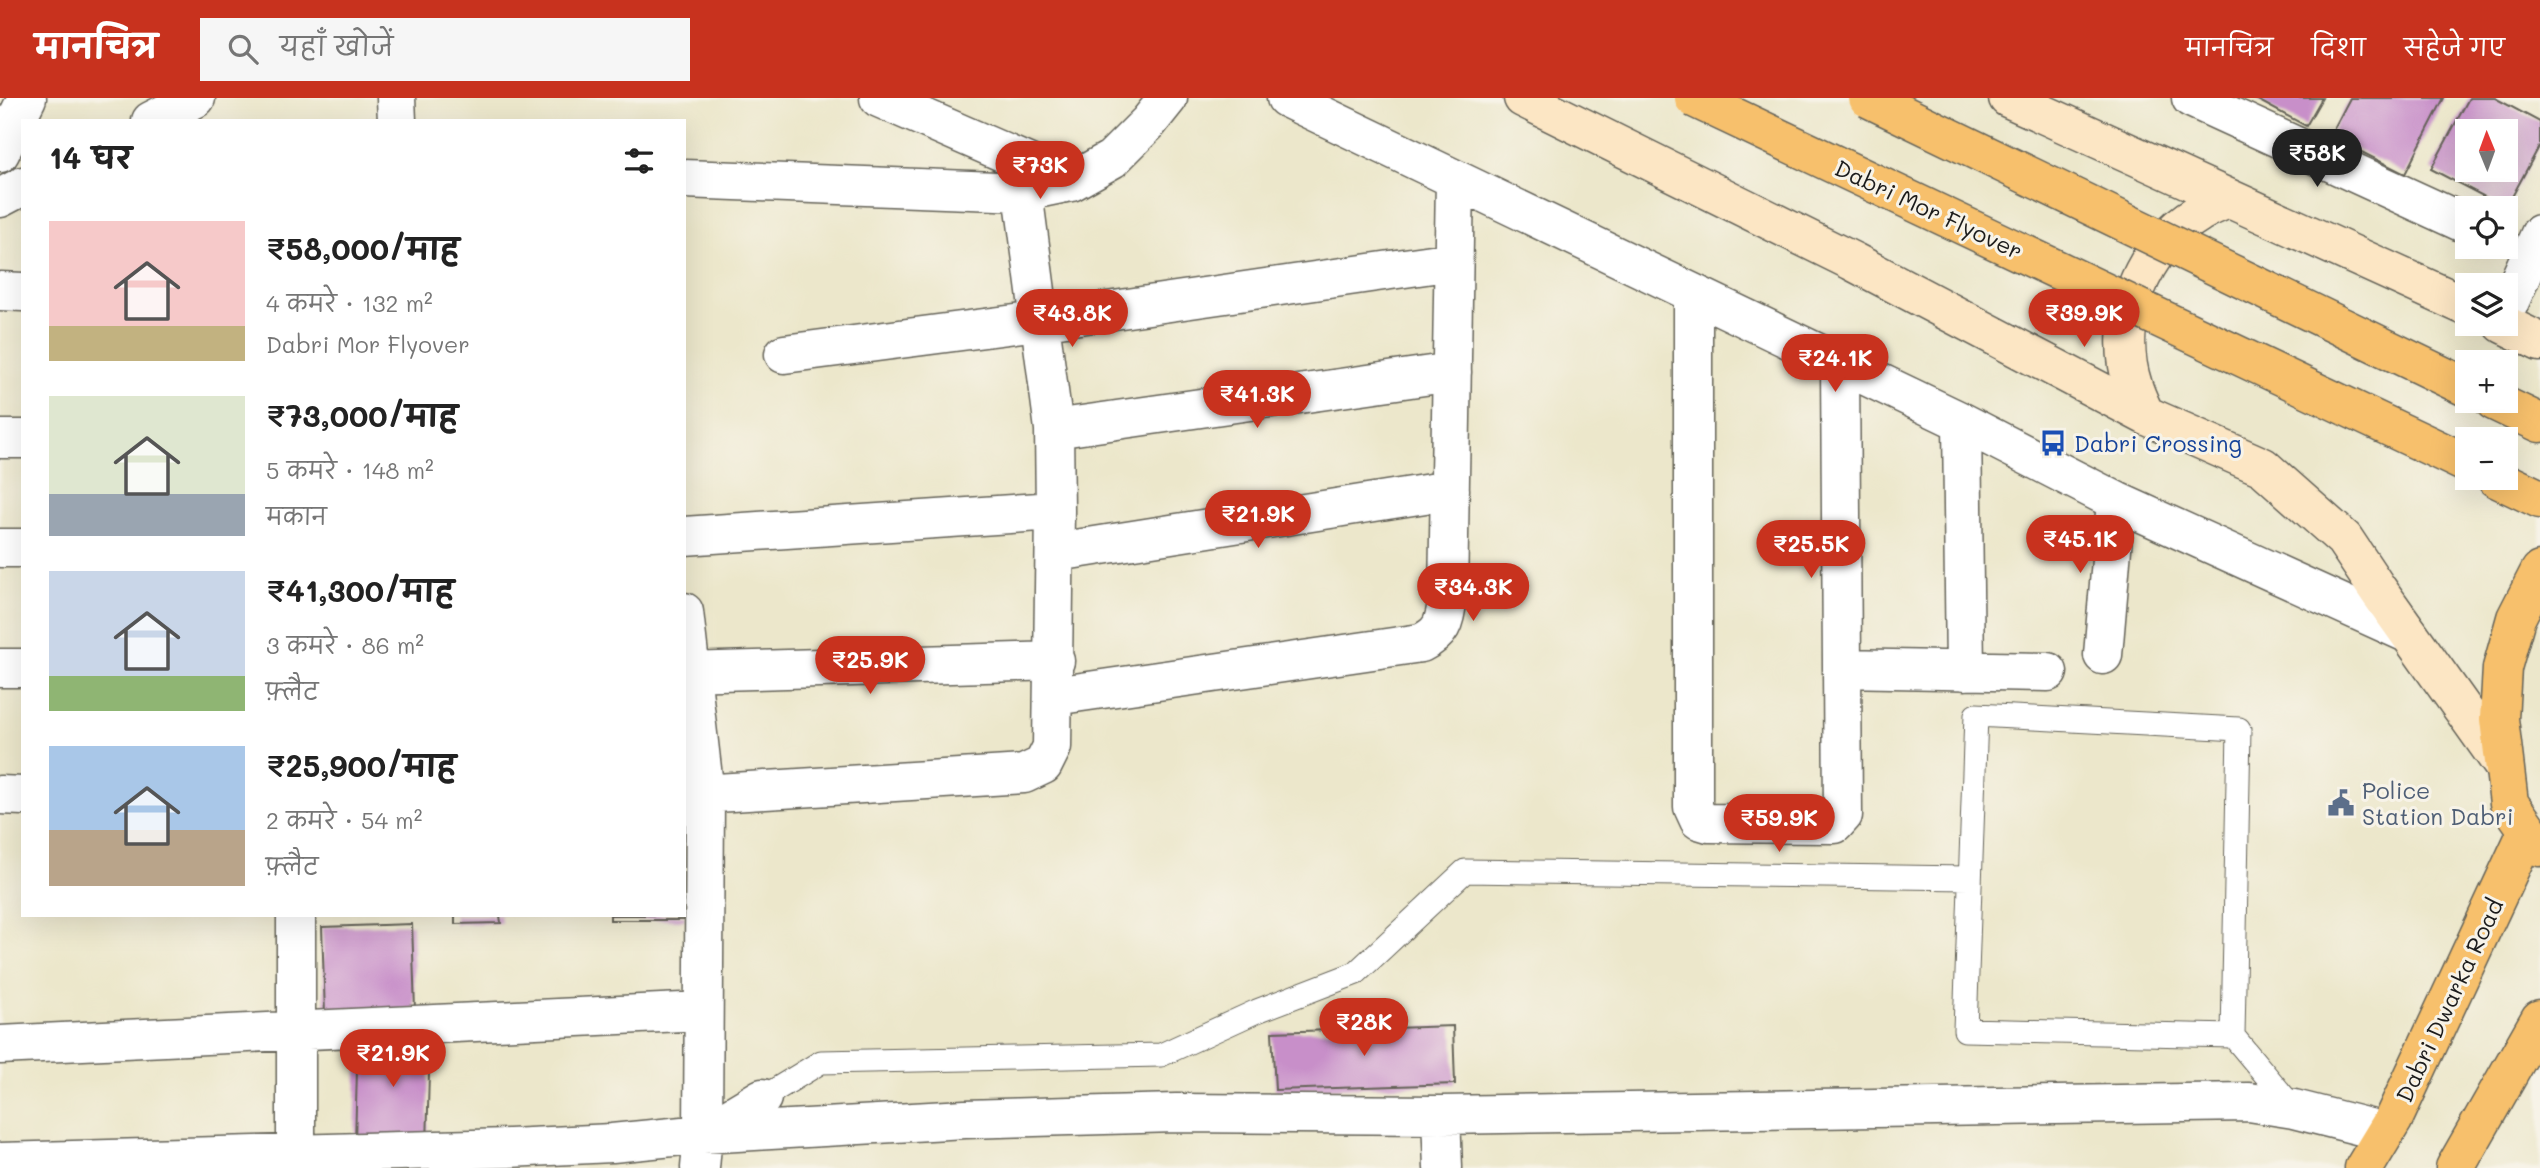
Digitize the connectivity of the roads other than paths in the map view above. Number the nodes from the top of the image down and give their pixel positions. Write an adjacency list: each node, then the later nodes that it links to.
1 (27, 98): 14 (street)
2 (196, 98): 12 (street)
3 (396, 98): 13 (street)
4 (878, 98): 17 (street)
5 (1168, 98): 17 (street)
6 (1286, 98): 16 (street)
7 (1523, 98): 38 (main road)
8 (1694, 98): 44 (main road, Dabri Mor Flyover, bridge)
9 (1868, 98): 36 (main road, bridge)
10 (2008, 98): 21 (main road)
11 (2191, 98): 22 (street)
12 (155, 119)
13 (397, 119)
14 (0, 153)
15 (686, 179): 19 (street)
16 (1455, 179): 24 (street); 28 (street)
17 (1071, 182): 19 (street)
18 (21, 187): 20 (street)
19 (1023, 192): 30 (street)
20 (0, 198)
21 (2228, 199): 29 (main road); 38 (main road)
22 (2455, 219)
23 (2526, 244): 25 (street)
24 (1453, 261): 30 (street); 35 (street)
25 (2517, 273)
26 (0, 291): 27 (street)
27 (21, 292)
28 (1693, 294): 34 (street); 60 (street)
29 (2455, 301)
30 (1038, 321): 33 (street); 41 (street)
31 (2518, 331): 32 (main road)
32 (2540, 342)
33 (784, 354)
34 (1840, 364): 39 (street); 60 (street)
35 (1452, 372): 41 (street); 46 (street)
36 (2455, 382)
37 (2518, 412): 40 (main road)
38 (2145, 415): 55 (main road)
39 (1962, 422): 48 (street); 61 (street)
40 (2540, 423)
41 (1054, 429): 49 (street)
42 (0, 439): 43 (street)
43 (21, 439)
44 (2455, 458)
45 (2518, 488): 47 (main road)
46 (1450, 490): 53 (street); 64 (street)
47 (2540, 499)
48 (2116, 501): 55 (street); 57 (street)
49 (1055, 511): 50 (street); 53 (street)
50 (686, 536)
51 (0, 548): 52 (street)
52 (21, 548)
53 (1056, 552): 64 (street)
54 (2540, 571): 65 (main road)
55 (2409, 634): 65 (main road)
56 (686, 642): 62 (street)
57 (2103, 655)
58 (0, 667): 59 (street)
59 (21, 668)
60 (1842, 668): 61 (street)
61 (1965, 671): 63 (street)
62 (688, 672): 64 (street); 67 (street)
63 (2048, 672)
64 (1054, 679): 67 (street)
65 (2504, 767): 69 (main road)
66 (0, 795): 68 (street)
67 (695, 795): 72 (street)
68 (21, 796)
69 (2534, 839): 80 (main road, Dabri Dwarka Road)
70 (1969, 878): 75 (lane); 75 (lane); 77 (lane)
71 (296, 917): 74 (street)
72 (703, 1011): 74 (street); 81 (street)
73 (2540, 1019): 86 (main road)
74 (297, 1031): 76 (street); 82 (street)
75 (2233, 1036): 78 (lane)
76 (0, 1045)
77 (762, 1098): 81 (street)
78 (2294, 1109): 79 (street); 80 (street)
79 (1441, 1115): 81 (street); 84 (street)
80 (2385, 1132): 85 (main road, Dabri Dwarka Road)
81 (701, 1151): 82 (street)
82 (296, 1161): 83 (street)
83 (0, 1162)
84 (1443, 1168)
85 (2364, 1168)
86 (2455, 1168)

